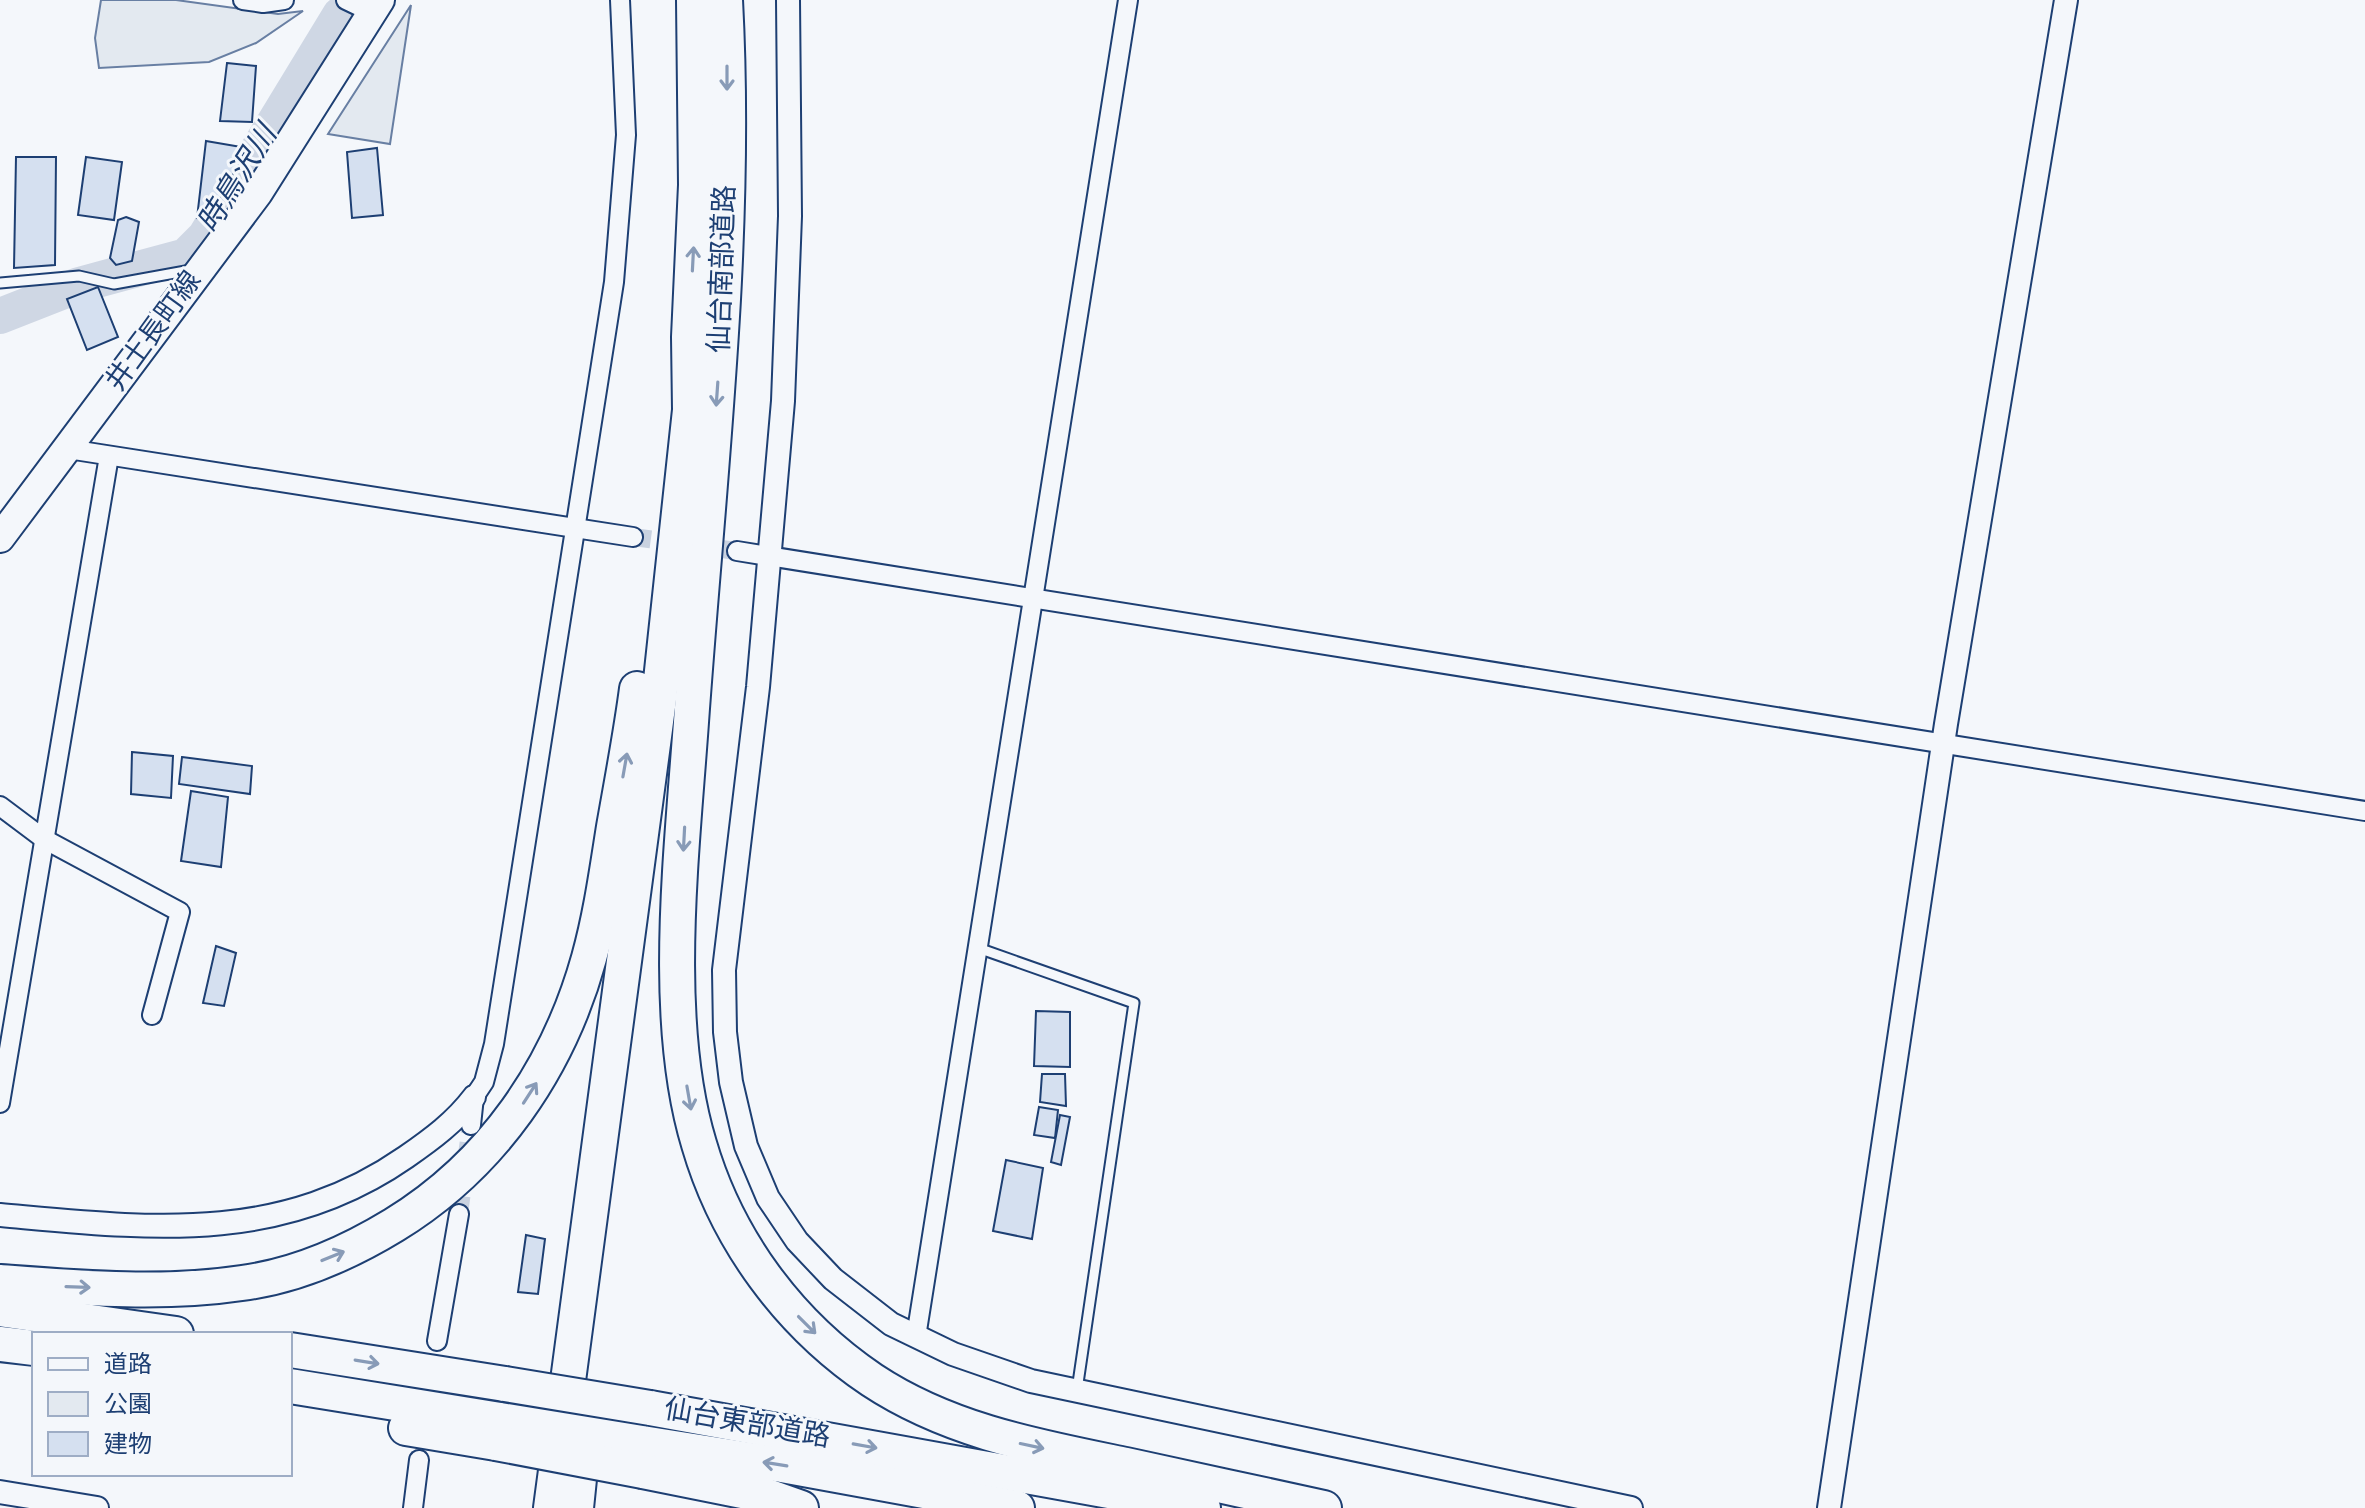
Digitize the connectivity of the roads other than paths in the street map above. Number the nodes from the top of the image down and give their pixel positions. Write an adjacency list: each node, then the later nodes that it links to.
1 (243, 0): 2 (street)
2 (284, 0)
3 (620, 0): 15 (street)
4 (694, 0): 12 (highway, 仙台南部道路, one-way to 4)
5 (725, 0): 18 (highway, 仙台南部道路, one-way to 18)
6 (788, 0): 20 (street)
7 (1128, 0): 21 (street)
8 (2066, 0): 22 (street)
9 (365, 4): 10 (main road, 井土長町線)
10 (202, 267): 11 (lane); 13 (main road, 井土長町線)
11 (0, 283)
12 (689, 337): 33 (highway, one-way to 12); 50 (highway)
13 (68, 449): 14 (street); 17 (main road, 井土長町線)
14 (109, 456): 15 (street); 25 (street)
15 (576, 527): 16 (street); 28 (street)
16 (633, 537)
17 (0, 538)
18 (704, 538): 51 (highway); 55 (highway, one-way to 55)
19 (737, 551): 20 (street)
20 (770, 557): 21 (street); 36 (street)
21 (1034, 597): 22 (street); 26 (street)
22 (1943, 746): 24 (street); 57 (street)
23 (0, 806): 25 (street)
24 (2365, 811)
25 (44, 839): 27 (street); 29 (street)
26 (978, 948): 36 (street); 42 (lane)
27 (152, 1015)
28 (474, 1097): 30 (street); 32 (street)
29 (0, 1103)
30 (471, 1125)
31 (459, 1214): 37 (street)
32 (0, 1215)
33 (0, 1282)
34 (0, 1309): 35 (highway)
35 (162, 1332)
36 (916, 1337): 42 (street)
37 (437, 1341)
38 (0, 1344): 39 (highway)
39 (32, 1348)
40 (292, 1350): 54 (highway, 仙台東部道路, one-way to 54, bridge)
41 (292, 1386): 44 (highway, 仙台東部道路)
42 (1077, 1390): 56 (street)
43 (292, 1408): 44 (highway)
44 (498, 1432): 45 (highway, 仙台東部道路, bridge)
45 (642, 1457): 52 (highway); 53 (highway, 仙台東部道路, one-way to 45)
46 (419, 1460): 49 (street)
47 (0, 1492): 48 (street)
48 (97, 1508)
49 (413, 1508)
50 (551, 1508)
51 (576, 1508)
52 (801, 1508)
53 (1017, 1508)
54 (1203, 1508)
55 (1324, 1508)
56 (1631, 1508)
57 (1829, 1508)

